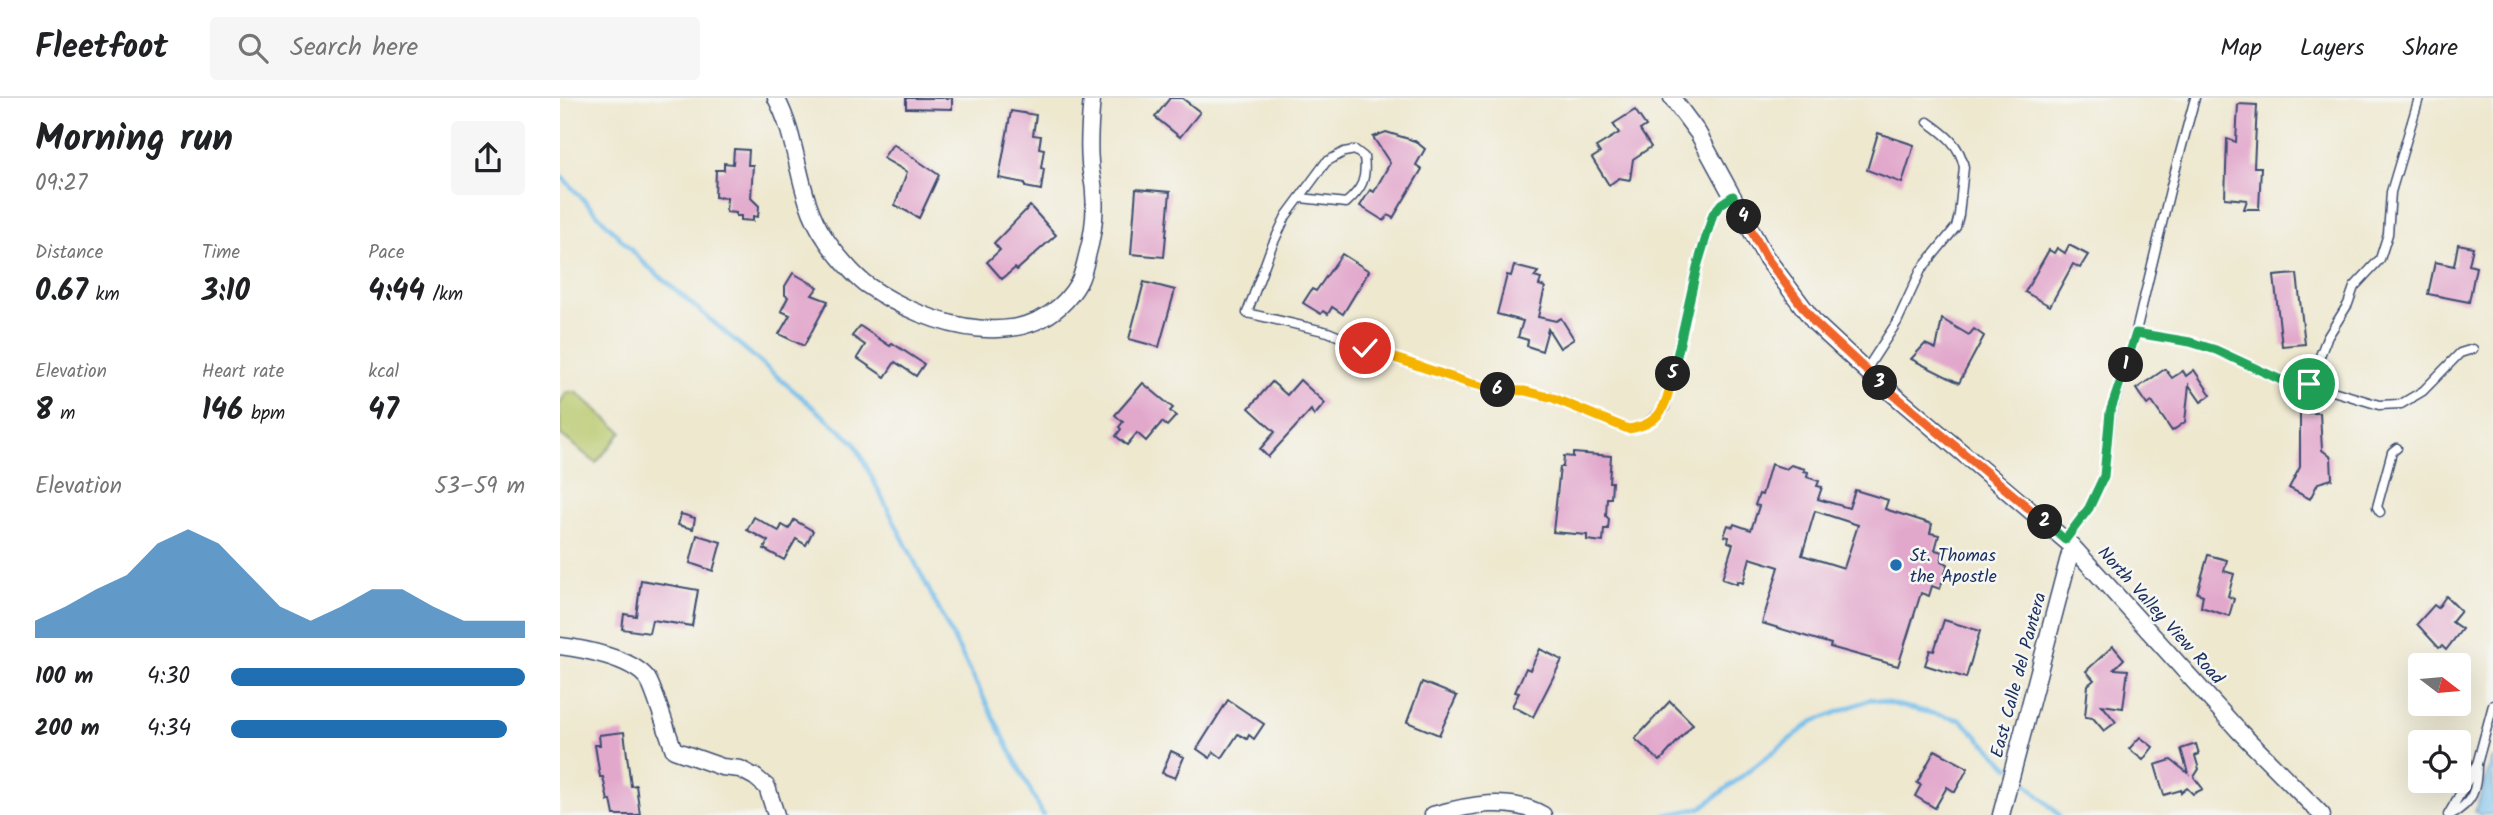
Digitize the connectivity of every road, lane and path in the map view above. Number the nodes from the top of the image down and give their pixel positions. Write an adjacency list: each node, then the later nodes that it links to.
1 (776, 98): 2 (street)
2 (1092, 98)
3 (1672, 98): 7 (street, North Valley View Road)
4 (2195, 98): 9 (lane)
5 (2419, 98): 12 (lane)
6 (1928, 122): 11 (lane)
7 (1733, 196): 8 (lane); 11 (street, North Valley View Road)
8 (1301, 198): 8 (lane)
9 (2136, 333): 12 (lane); 15 (lane)
10 (2473, 349): 12 (lane)
11 (1866, 370): 15 (street, North Valley View Road)
12 (2309, 384)
13 (2397, 448): 14 (lane)
14 (2379, 512)
15 (2069, 543): 21 (street, East Calle del Pantera); 22 (street, North Valley View Road)
16 (560, 646): 18 (street)
17 (2493, 705): 23 (lane)
18 (776, 815)
19 (1433, 815): 20 (street)
20 (1543, 815)
21 (2001, 815)
22 (2322, 815)
23 (2449, 815)

